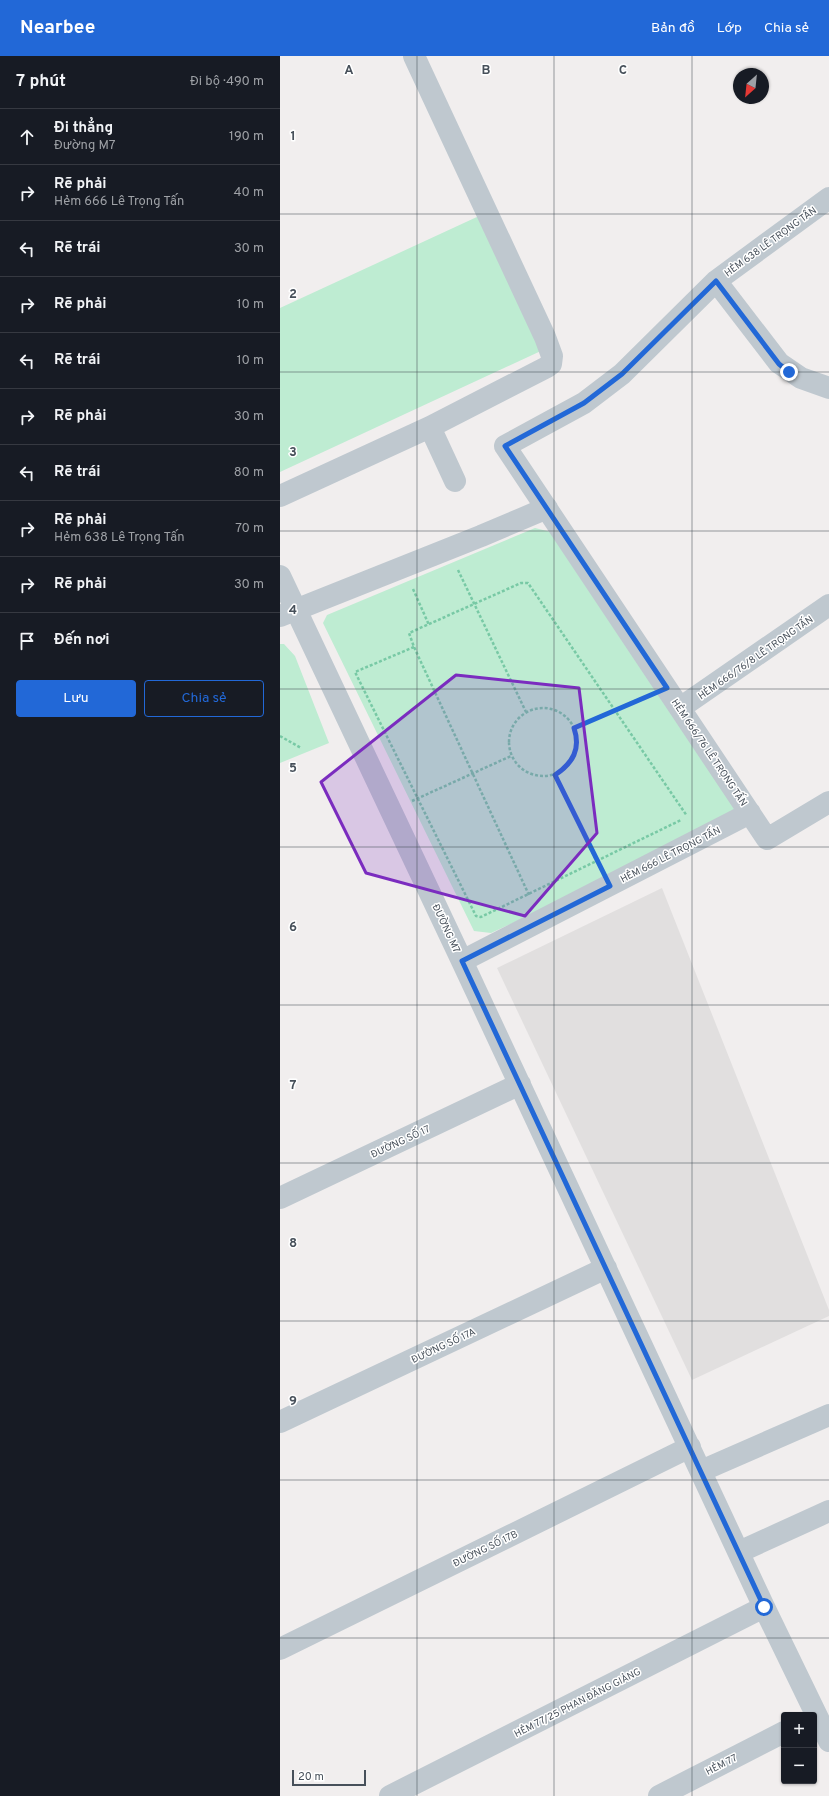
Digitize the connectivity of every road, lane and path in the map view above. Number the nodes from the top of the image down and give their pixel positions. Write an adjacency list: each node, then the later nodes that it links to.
1 (414, 56): 5 (street)
2 (829, 198): 3 (street, HẺM 638 LÊ TRỌNG TẤN)
3 (716, 281): 4 (street); 6 (street, HẺM 638 LÊ TRỌNG TẤN)
4 (829, 388)
5 (430, 427): 7 (street); 8 (street)
6 (505, 446): 9 (street, HẺM 666/76 LÊ TRỌNG TẤN)
7 (455, 481)
8 (280, 496)
9 (547, 508): 15 (street); 18 (street, HẺM 666/76 LÊ TRỌNG TẤN)
10 (457, 568): 13 (path)
11 (280, 576): 15 (street, ĐƯỜNG M7)
12 (412, 586): 16 (path)
13 (474, 604): 16 (path); 20 (path); 21 (path)
14 (829, 605): 19 (street, HẺM 666/76/8 LÊ TRỌNG TẤN)
15 (287, 613): 30 (street, ĐƯỜNG M7)
16 (430, 625): 17 (path)
17 (414, 647): 26 (path); 28 (path)
18 (667, 688): 19 (street, HẺM 666/76 LÊ TRỌNG TẤN); 20 (path)
19 (680, 708): 32 (street, HẺM 666/76 LÊ TRỌNG TẤN)
20 (614, 710): 22 (path); 33 (path)
21 (526, 712): 22 (path); 25 (path)
22 (574, 728): 27 (path)
23 (280, 736): 24 (path)
24 (301, 748)
25 (511, 756): 26 (path); 27 (path)
26 (473, 774): 28 (path); 36 (path)
27 (555, 775): 34 (path)
28 (418, 798): 30 (path); 36 (path)
29 (829, 802): 32 (street, HẺM 666/76 LÊ TRỌNG TẤN)
30 (392, 811): 37 (street, ĐƯỜNG M7)
31 (693, 813): 33 (path)
32 (750, 813): 35 (street, HẺM 666 LÊ TRỌNG TẤN)
33 (687, 816): 34 (path)
34 (597, 861): 35 (path); 36 (path)
35 (610, 886): 37 (street, HẺM 666 LÊ TRỌNG TẤN)
36 (529, 895)
37 (462, 961): 38 (street, ĐƯỜNG M7)
38 (520, 1084): 39 (street, ĐƯỜNG SỐ 17); 40 (street, ĐƯỜNG M7)
39 (280, 1198)
40 (606, 1268): 42 (street, ĐƯỜNG SỐ 17A); 43 (street, ĐƯỜNG M7)
41 (829, 1416): 44 (street)
42 (280, 1422)
43 (690, 1447): 44 (street, ĐƯỜNG M7); 48 (street, ĐƯỜNG SỐ 17B)
44 (701, 1471): 46 (street, ĐƯỜNG M7)
45 (829, 1511): 46 (street)
46 (739, 1552): 47 (street, ĐƯỜNG M7)
47 (764, 1607): 49 (street, ĐƯỜNG M7); 53 (street, HẺM 77/25 PHAN ĐĂNG GIẢNG)
48 (280, 1649)
49 (813, 1712)
50 (817, 1720): 52 (street, ĐƯỜNG M7)
51 (781, 1734): 54 (street, HẺM 77)
52 (829, 1741)
53 (390, 1796)
54 (659, 1796)

